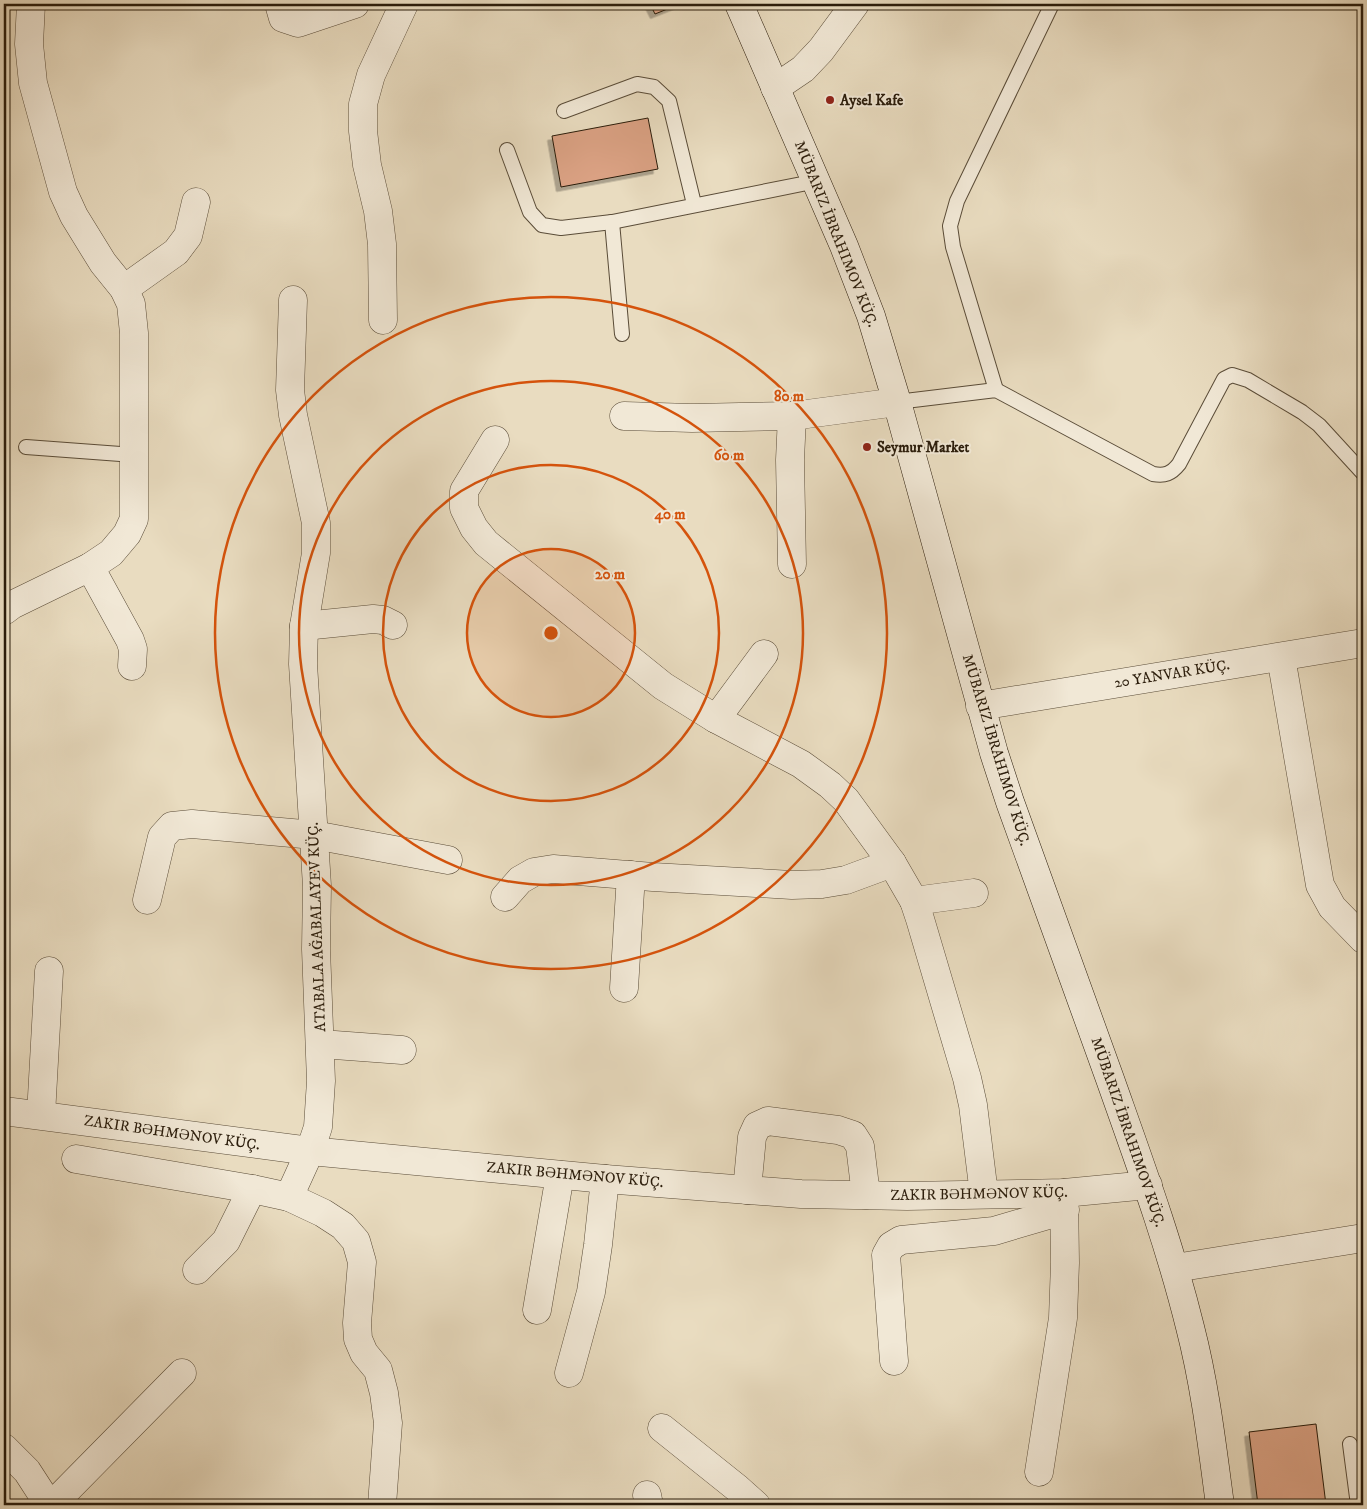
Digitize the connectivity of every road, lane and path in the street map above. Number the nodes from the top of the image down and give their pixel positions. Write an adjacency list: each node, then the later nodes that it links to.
1 (31, 4): 15 (street)
2 (279, 4): 3 (street)
3 (355, 4)
4 (404, 4): 17 (street)
5 (739, 4): 8 (street, MÜBARIZ İBRAHIMOV KÜÇ.)
6 (855, 4): 8 (street)
7 (1052, 4): 19 (lane)
8 (775, 88): 11 (street, MÜBARIZ İBRAHIMOV KÜÇ.)
9 (564, 111): 13 (lane)
10 (507, 150): 14 (lane)
11 (817, 181): 13 (lane); 20 (street, MÜBARIZ İBRAHIMOV KÜÇ.)
12 (196, 202): 15 (street)
13 (694, 204): 14 (lane)
14 (612, 222): 18 (lane)
15 (124, 289): 25 (street)
16 (294, 300): 31 (street, ATABALA AĞABALAYEV KÜÇ.)
17 (383, 320)
18 (622, 334)
19 (996, 390): 20 (lane); 26 (lane)
20 (897, 402): 22 (street); 36 (street, MÜBARIZ İBRAHIMOV KÜÇ.)
21 (624, 416): 22 (street)
22 (792, 416): 27 (street)
23 (495, 440): 37 (street)
24 (26, 447): 25 (lane)
25 (134, 455): 28 (street)
26 (1363, 473)
27 (792, 564)
28 (90, 567): 29 (street); 35 (street)
29 (4, 611)
30 (393, 625): 31 (street)
31 (304, 626): 38 (street, ATABALA AĞABALAYEV KÜÇ.)
32 (1363, 643): 34 (street, 20 YANVAR KÜÇ.)
33 (764, 654): 37 (street)
34 (1281, 657): 36 (street, 20 YANVAR KÜÇ.); 46 (street)
35 (132, 666)
36 (980, 706): 57 (street, MÜBARIZ İBRAHIMOV KÜÇ.)
37 (716, 719): 40 (street)
38 (314, 835): 39 (street); 44 (street); 49 (street, ATABALA AĞABALAYEV KÜÇ.)
39 (448, 860)
40 (892, 863): 41 (street); 45 (street)
41 (631, 875): 43 (street); 48 (street)
42 (974, 893): 45 (street)
43 (505, 897)
44 (147, 900)
45 (914, 901): 60 (street)
46 (1363, 939)
47 (49, 971): 52 (street)
48 (624, 988)
49 (321, 1044): 50 (street); 53 (street, ATABALA AĞABALAYEV KÜÇ.)
50 (402, 1050)
51 (4, 1111): 52 (street, ZAKIR BƏHMƏNOV KÜÇ.)
52 (42, 1115): 53 (street, ZAKIR BƏHMƏNOV KÜÇ.)
53 (310, 1151): 55 (street, ZAKIR BƏHMƏNOV KÜÇ.); 62 (street, ATABALA AĞABALAYEV KÜÇ.)
54 (76, 1159): 58 (street)
55 (560, 1175): 56 (street, ZAKIR BƏHMƏNOV KÜÇ.); 67 (street)
56 (604, 1179): 59 (street, ZAKIR BƏHMƏNOV KÜÇ.); 70 (street)
57 (1148, 1185): 63 (street, ZAKIR BƏHMƏNOV KÜÇ.); 65 (street, MÜBARIZ İBRAHIMOV KÜÇ.)
58 (252, 1189): 62 (street); 66 (street)
59 (747, 1190): 61 (street, ZAKIR BƏHMƏNOV KÜÇ.); 61 (street)
60 (984, 1194): 61 (street, ZAKIR BƏHMƏNOV KÜÇ.); 63 (street, ZAKIR BƏHMƏNOV KÜÇ.)
61 (866, 1196)
62 (289, 1197): 76 (street)
63 (1064, 1201): 68 (street); 74 (street)
64 (1363, 1238): 65 (street)
65 (1175, 1268): 78 (street, MÜBARIZ İBRAHIMOV KÜÇ.)
66 (197, 1270)
67 (537, 1310)
68 (894, 1361)
69 (182, 1373): 75 (street)
70 (570, 1373)
71 (662, 1428): 77 (street)
72 (1350, 1444): 79 (lane)
73 (4, 1448): 75 (street)
74 (1039, 1472)
75 (50, 1505)
76 (382, 1505)
77 (756, 1505)
78 (1220, 1505)
79 (1358, 1505)

